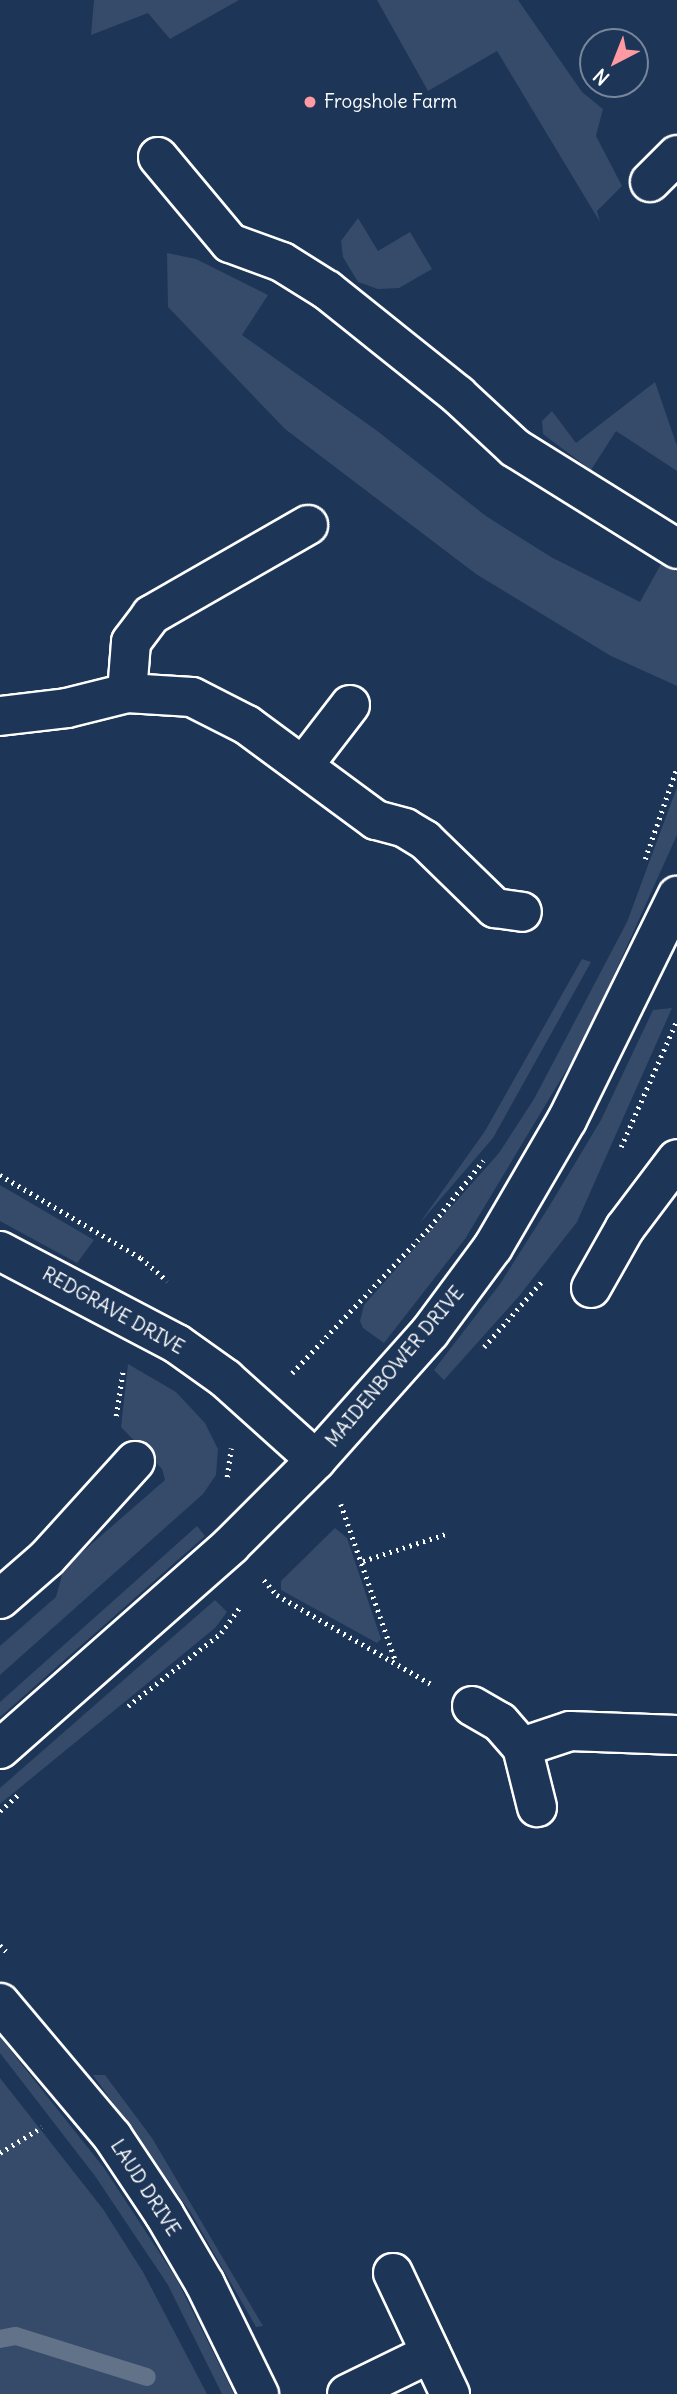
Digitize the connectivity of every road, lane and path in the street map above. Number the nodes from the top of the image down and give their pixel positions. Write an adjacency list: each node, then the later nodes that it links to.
1 (677, 155): 3 (street)
2 (158, 157): 5 (street)
3 (650, 182)
4 (308, 525): 6 (street)
5 (677, 549)
6 (127, 693): 8 (street); 9 (street)
7 (350, 705): 9 (street)
8 (0, 716)
9 (303, 766): 13 (street)
10 (677, 767): 11 (path)
11 (643, 864)
12 (677, 896): 14 (street, MAIDENBOWER DRIVE)
13 (522, 912)
14 (668, 941): 21 (street, MAIDENBOWER DRIVE)
15 (487, 1156): 20 (path)
16 (677, 1159): 18 (street)
17 (0, 1251): 19 (street, REDGRAVE DRIVE)
18 (591, 1288)
19 (125, 1313): 20 (street, REDGRAVE DRIVE); 22 (path)
20 (263, 1411): 21 (street, REDGRAVE DRIVE); 23 (path)
21 (316, 1460): 26 (street, MAIDENBOWER DRIVE)
22 (135, 1461): 28 (street)
23 (222, 1486)
24 (341, 1504): 27 (path)
25 (449, 1533): 27 (path)
26 (230, 1545): 27 (path); 32 (street, MAIDENBOWER DRIVE)
27 (363, 1561)
28 (0, 1599)
29 (472, 1706): 31 (street)
30 (677, 1735): 31 (street)
31 (522, 1747): 33 (street)
32 (0, 1749)
33 (537, 1807)
34 (0, 2003): 39 (street, LAUD DRIVE)
35 (49, 2123): 36 (path)
36 (0, 2153)
37 (393, 2273): 38 (street)
38 (431, 2353): 40 (street); 41 (street)
39 (259, 2394)
40 (347, 2394)
41 (450, 2394)

